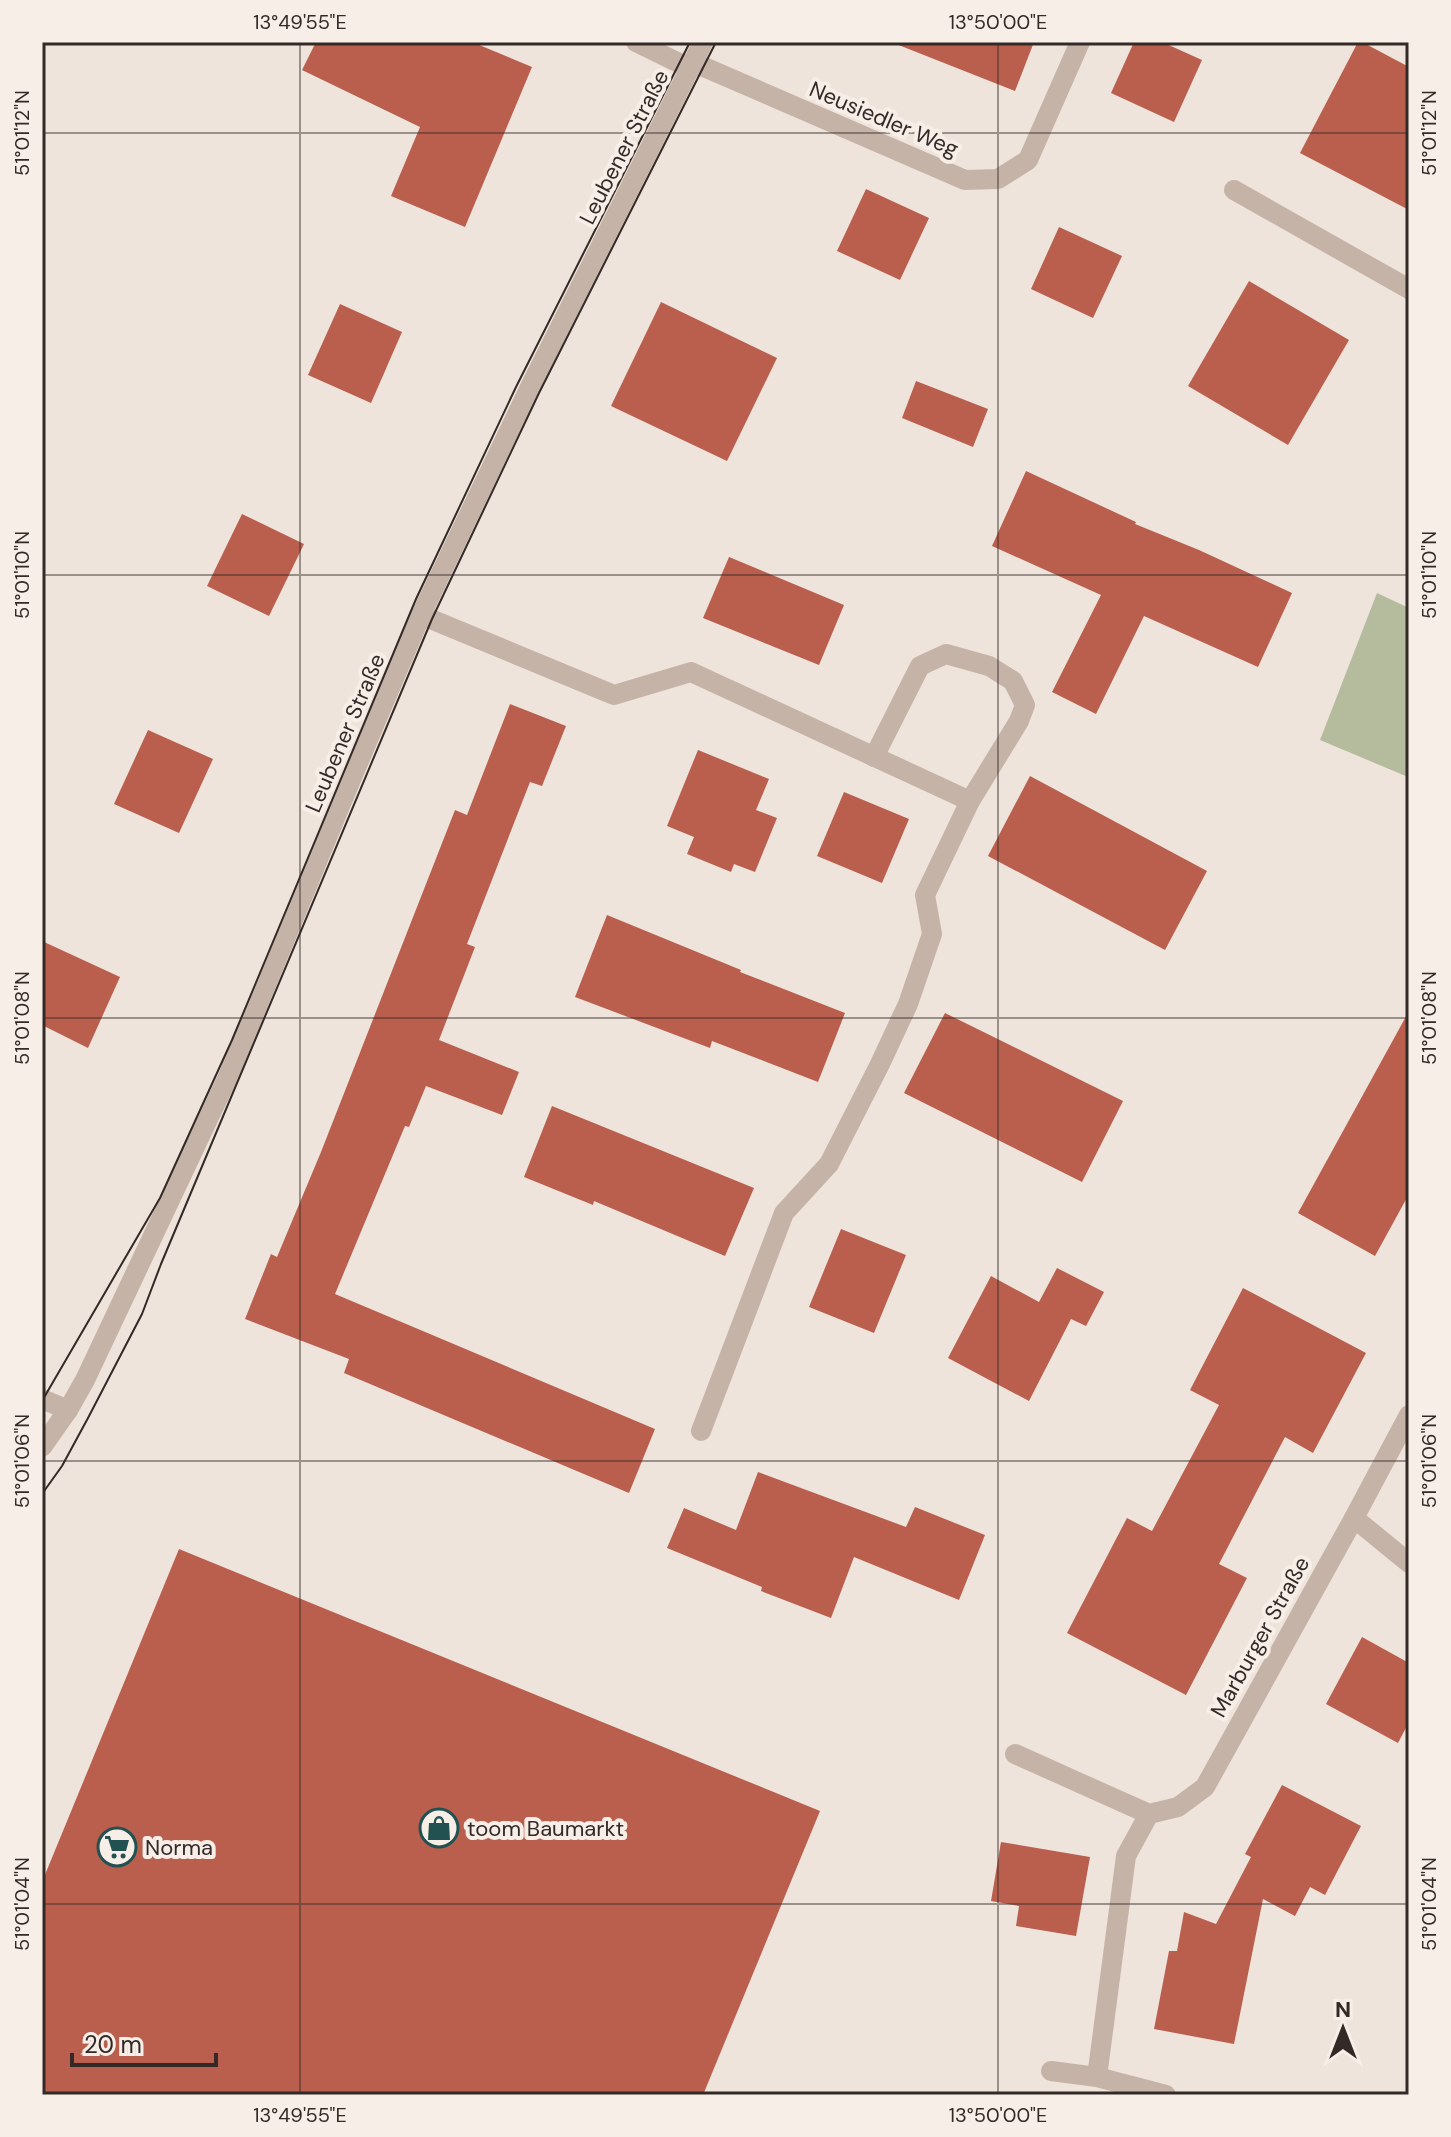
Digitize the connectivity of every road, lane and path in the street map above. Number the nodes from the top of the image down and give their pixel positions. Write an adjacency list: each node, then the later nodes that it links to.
1 (636, 42): 4 (street, Neusiedler Weg)
2 (703, 42): 4 (street, Leubener Straße)
3 (1080, 42): 4 (street, Neusiedler Weg)
4 (692, 64): 7 (street, Leubener Straße)
5 (1234, 190): 6 (street)
6 (1409, 289)
7 (421, 615): 8 (street); 11 (street, Leubener Straße)
8 (874, 757): 9 (street); 9 (street)
9 (970, 801): 13 (street)
10 (42, 1399): 11 (street)
11 (68, 1410): 14 (street, Leubener Straße)
12 (1409, 1415): 15 (street, Marburger Straße)
13 (701, 1431)
14 (42, 1447)
15 (1354, 1518): 16 (street); 18 (street, Marburger Straße)
16 (1409, 1563)
17 (1015, 1754): 18 (street)
18 (1149, 1814): 20 (street)
19 (1051, 2071): 20 (street)
20 (1097, 2077): 21 (street)
21 (1166, 2095)

